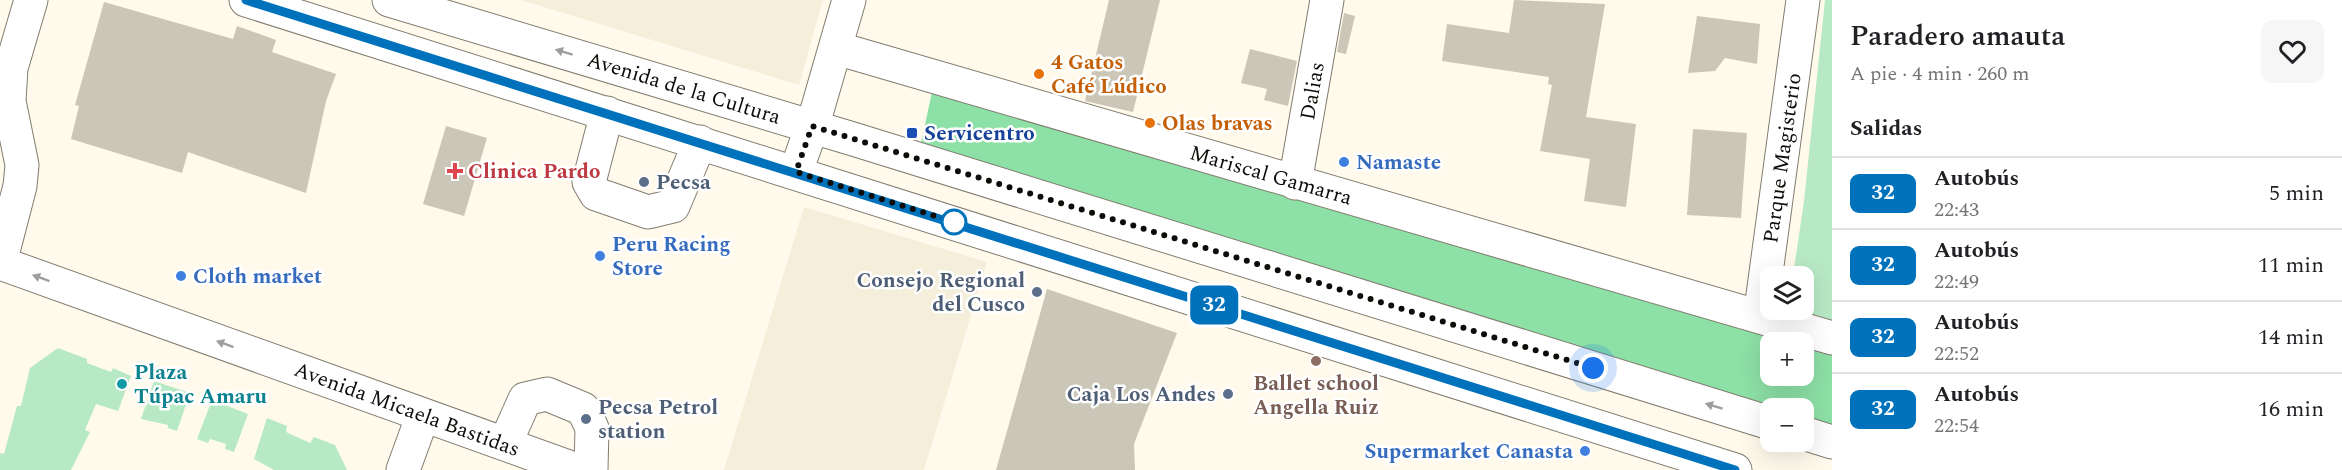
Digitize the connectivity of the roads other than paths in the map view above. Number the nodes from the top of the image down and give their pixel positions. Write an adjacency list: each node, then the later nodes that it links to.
1 (31, 0): 13 (main road)
2 (246, 0): 8 (main road)
3 (389, 0): 9 (main road, Avenida de la Cultura, one-way to 3)
4 (849, 0): 7 (main road)
5 (1327, 0): 12 (main road, Dalias)
6 (1803, 0): 14 (main road, Parque Magisterio)
7 (836, 48): 9 (main road); 12 (main road, Mariscal Gamarra)
8 (607, 113): 10 (main road); 10 (main road)
9 (812, 126): 11 (main road); 19 (main road, Avenida de la Cultura, one-way to 9)
10 (700, 142): 11 (main road)
11 (796, 172): 26 (main road)
12 (1295, 183): 15 (main road, Mariscal Gamarra)
13 (0, 263): 18 (main road, Avenida Micaela Bastidas, one-way to 13)
14 (1767, 266)
15 (1760, 317)
16 (1770, 320): 17 (main road, Mariscal Gamarra)
17 (1832, 338)
18 (423, 415): 22 (main road, Avenida Micaela Bastidas); 23 (main road)
19 (1760, 420)
20 (1814, 436): 21 (main road)
21 (1832, 442)
22 (505, 444): 24 (main road, Avenida Micaela Bastidas); 25 (main road)
23 (403, 470)
24 (577, 470)
25 (591, 470)
26 (1735, 470)

